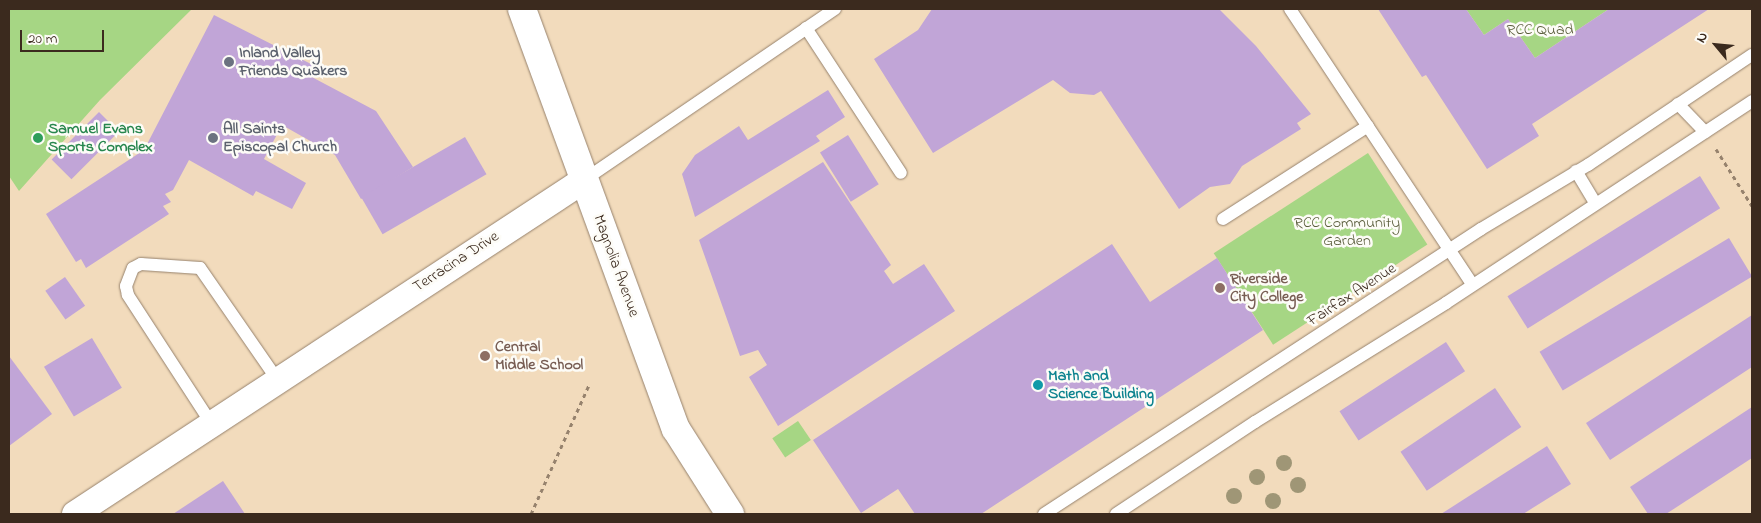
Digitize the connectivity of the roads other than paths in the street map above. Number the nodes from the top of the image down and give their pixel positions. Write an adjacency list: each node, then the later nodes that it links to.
1 (522, 9): 12 (main road, Magnolia Avenue)
2 (835, 9): 4 (lane, Terracina Drive)
3 (1290, 9): 8 (lane)
4 (806, 28): 11 (lane); 12 (lane, Terracina Drive)
5 (1752, 55): 7 (lane, Fairfax Avenue)
6 (1752, 101): 9 (lane)
7 (1678, 104): 9 (lane); 10 (lane, Fairfax Avenue)
8 (1368, 126): 14 (lane); 15 (lane)
9 (1705, 132): 13 (lane)
10 (1576, 172): 13 (lane); 15 (lane, Fairfax Avenue)
11 (901, 173)
12 (584, 180): 17 (street, Terracina Drive); 20 (main road, Magnolia Avenue)
13 (1595, 203): 16 (lane)
14 (1223, 219)
15 (1451, 251): 16 (lane); 21 (lane, Fairfax Avenue)
16 (1472, 284): 22 (lane)
17 (277, 379): 18 (street, Terracina Drive); 18 (lane)
18 (211, 423): 19 (street, Terracina Drive)
19 (75, 514)
20 (730, 514)
21 (1044, 514)
22 (1116, 514)

